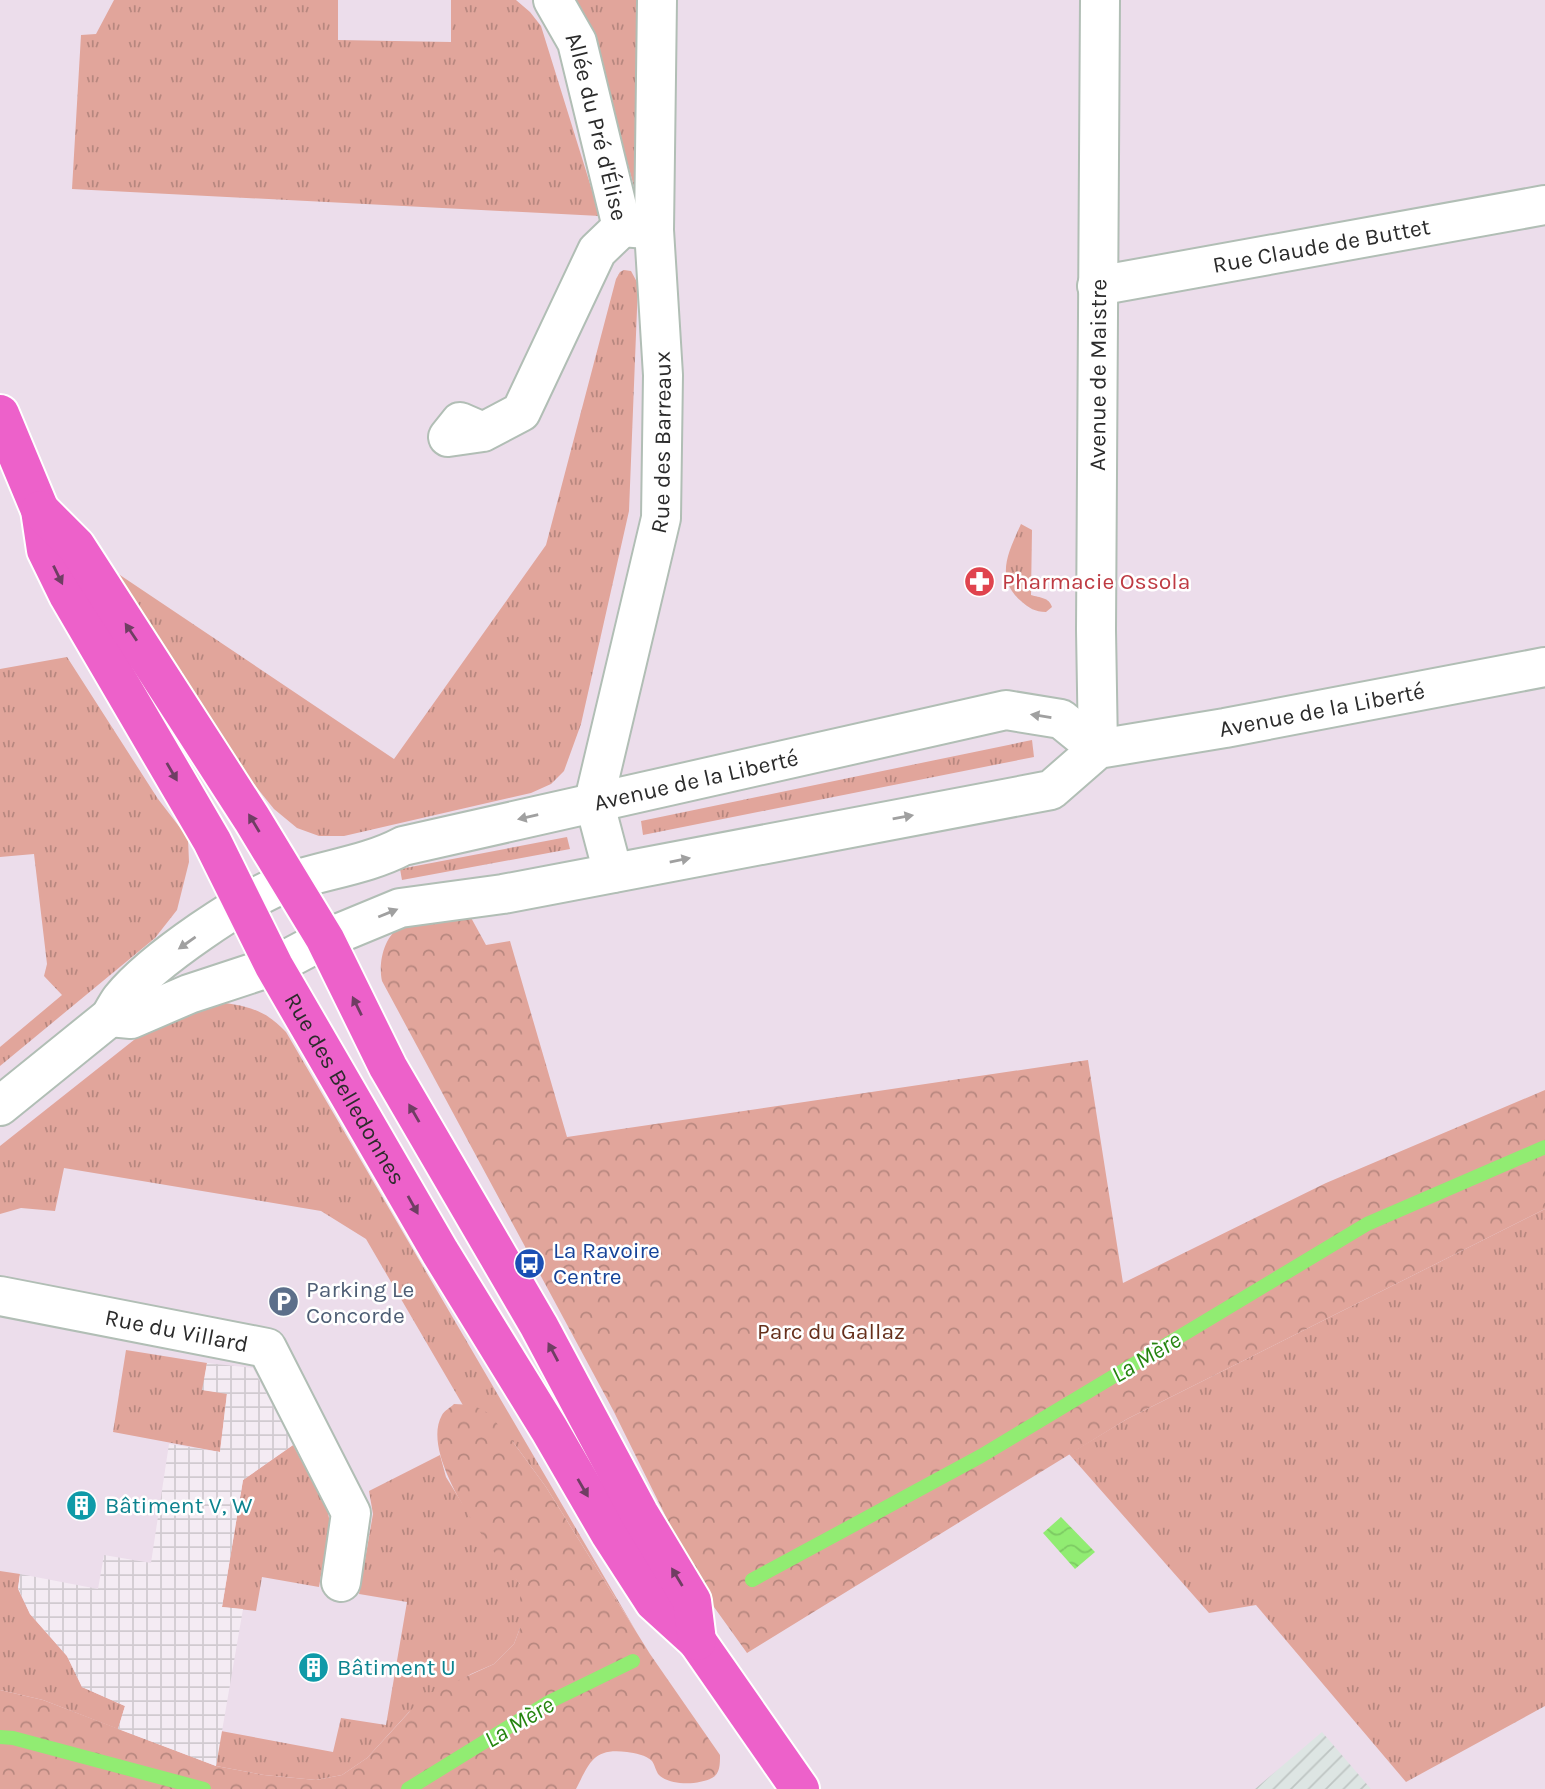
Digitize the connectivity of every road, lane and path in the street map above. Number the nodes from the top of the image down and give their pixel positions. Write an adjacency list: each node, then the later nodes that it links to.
1 (553, 0): 5 (street, Allée du Pré d'Élise)
2 (657, 0): 5 (street, Rue des Barreaux)
3 (1100, 0): 6 (street, Avenue de Maistre)
4 (1545, 205): 6 (street, Rue Claude de Buttet)
5 (638, 228): 8 (street); 12 (street, Rue des Barreaux)
6 (1097, 286): 11 (street, Avenue de Maistre)
7 (0, 414): 9 (main road, Rue des Belledonnes)
8 (483, 432)
9 (40, 510): 14 (main road, Rue des Belledonnes, one-way to 9); 15 (main road, Rue des Belledonnes, one-way to 15)
10 (1545, 667): 11 (street, Avenue de la Liberté)
11 (1098, 749): 12 (street, Avenue de la Liberté, one-way to 12); 13 (street, one-way to 11)
12 (594, 801): 13 (street, Rue des Barreaux); 14 (street, Avenue de la Liberté, one-way to 14)
13 (613, 873): 16 (street, one-way to 13)
14 (289, 882): 15 (street, Avenue de la Liberté); 16 (main road, Rue des Belledonnes)
15 (243, 904): 17 (main road, Rue des Belledonnes); 18 (street, Avenue de la Liberté, one-way to 18)
16 (325, 939): 17 (street); 22 (main road, Rue des Belledonnes, one-way to 16)
17 (275, 966): 18 (street); 22 (main road, Rue des Belledonnes, one-way to 22)
18 (110, 1017): 19 (street, Avenue de la Liberté)
19 (0, 1106)
20 (0, 1296): 21 (street, Rue du Villard)
21 (341, 1582)
22 (697, 1641): 23 (main road, Rue des Belledonnes)
23 (800, 1789)

